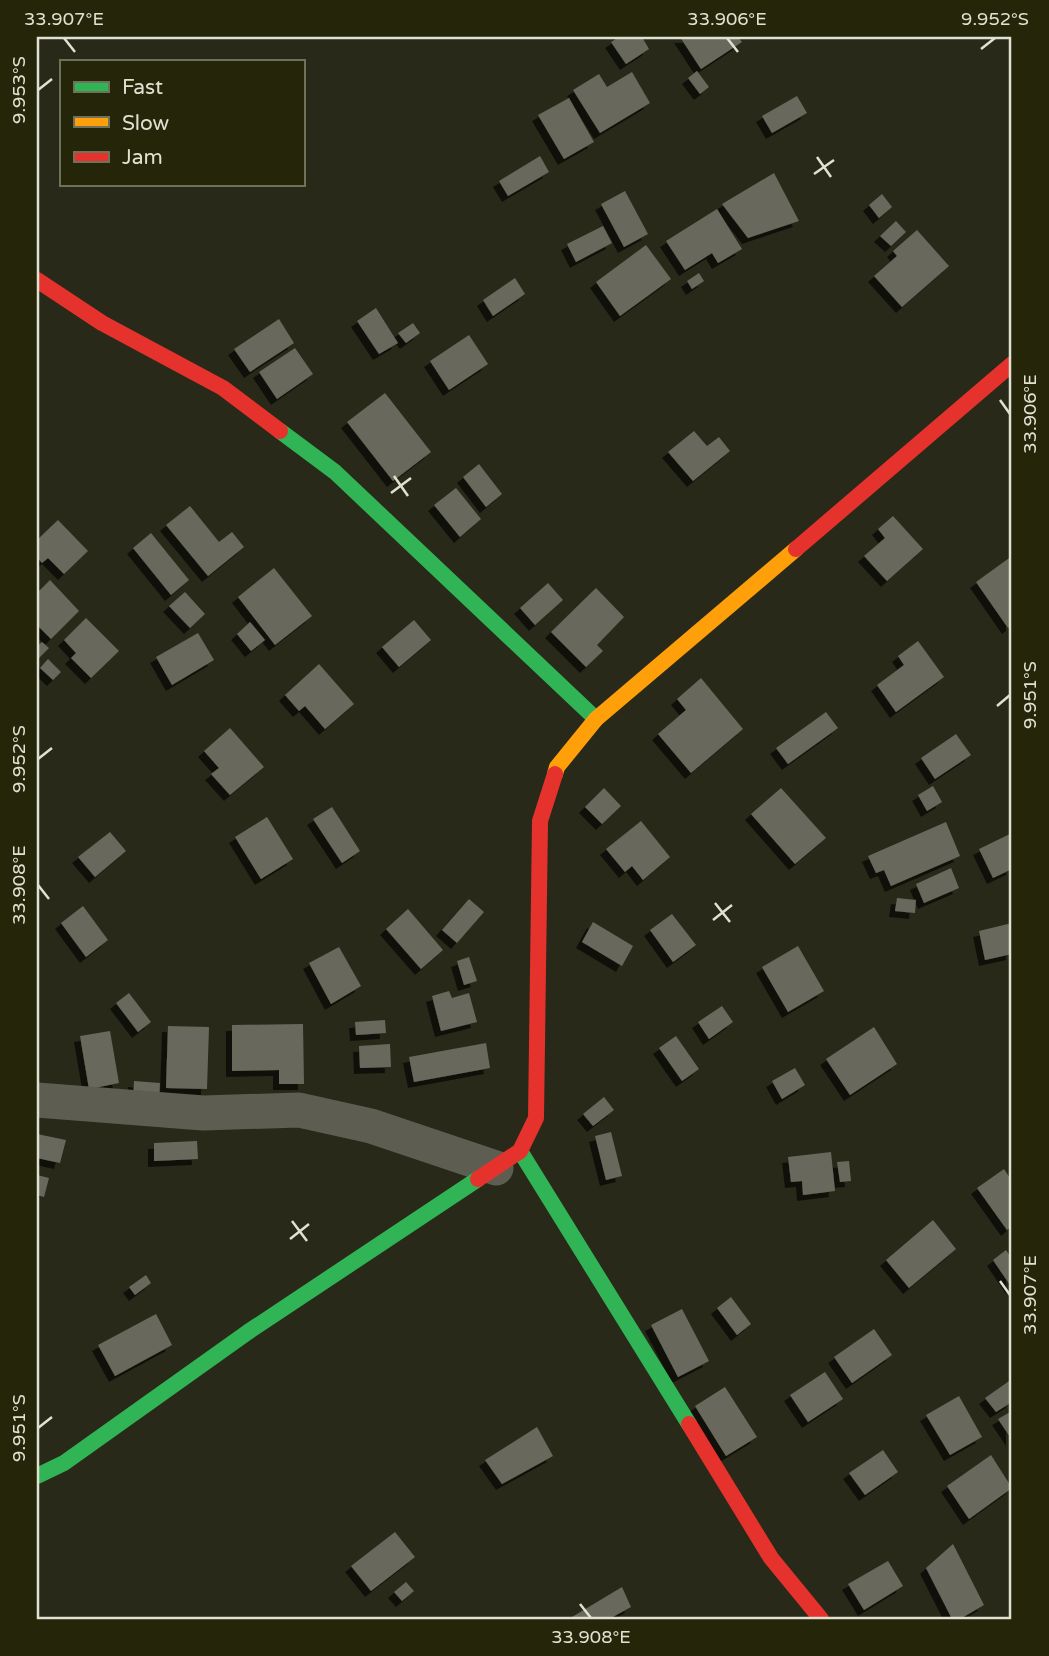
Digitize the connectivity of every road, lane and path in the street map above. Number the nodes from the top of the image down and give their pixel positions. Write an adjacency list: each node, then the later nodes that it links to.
1 (37, 279): 3 (street)
2 (1012, 364): 3 (street)
3 (596, 719): 5 (street)
4 (37, 1100): 5 (street)
5 (508, 1160): 6 (street); 7 (street)
6 (37, 1476)
7 (821, 1619)

